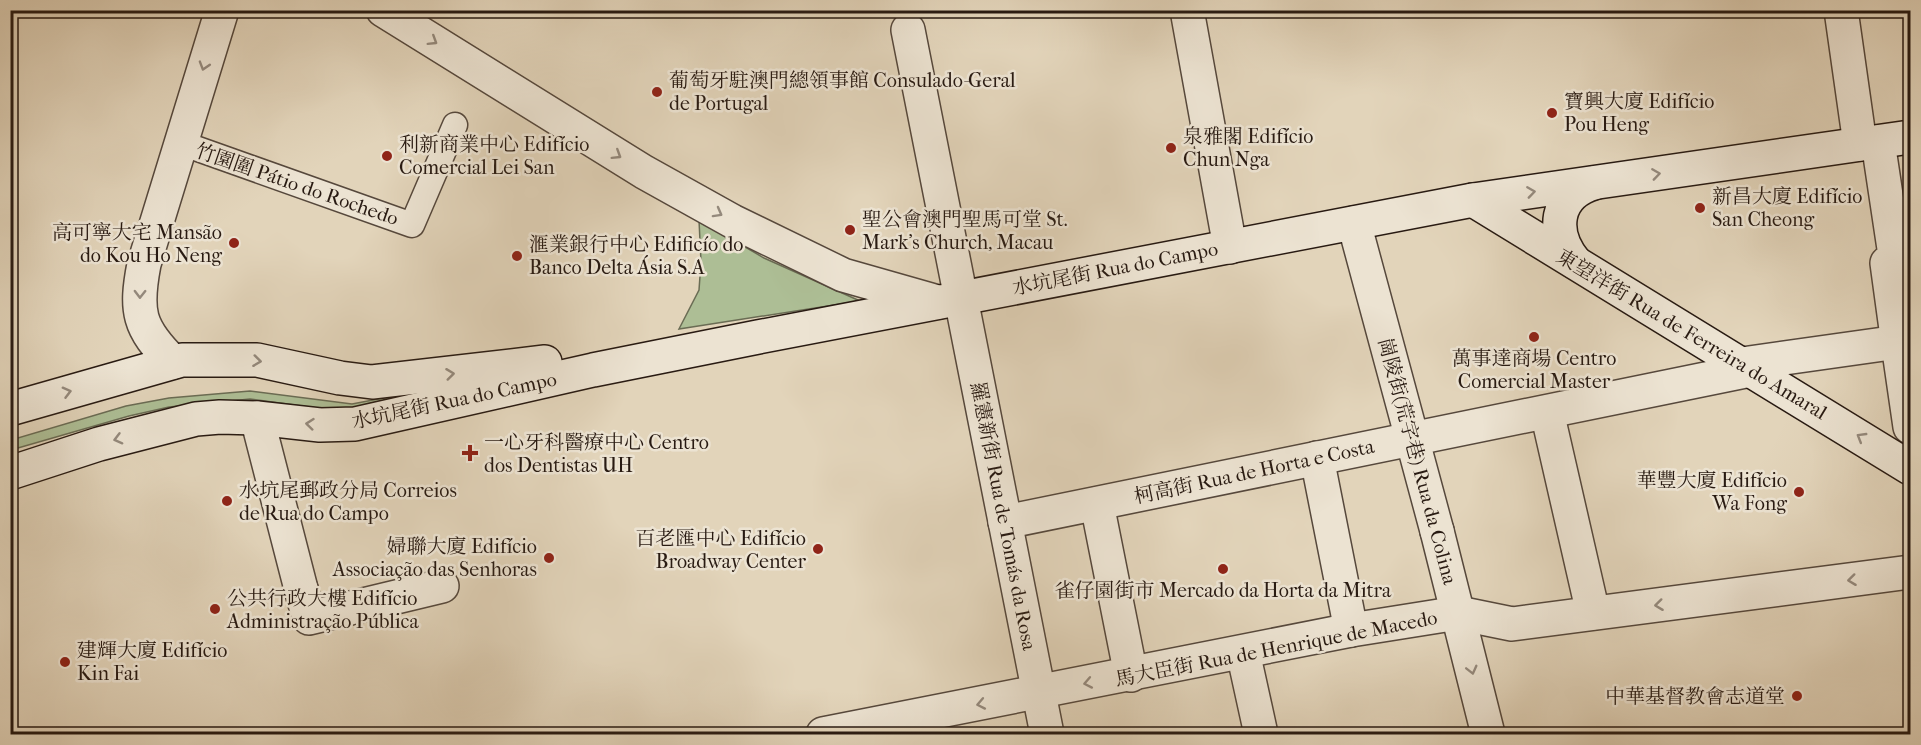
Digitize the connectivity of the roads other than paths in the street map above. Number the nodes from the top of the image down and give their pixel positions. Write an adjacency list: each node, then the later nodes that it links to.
1 (222, 10): 8 (street, one-way to 8)
2 (383, 10): 15 (street, one-way to 15)
3 (1187, 10): 13 (street)
4 (1841, 10): 9 (street)
5 (908, 30): 15 (street, 羅憲新街 Rua de Tomás da Rosa)
6 (455, 125): 8 (lane, 竹園圍 Pátio do Rochedo)
7 (1911, 137): 9 (street, 水坑尾街 Rua do Campo)
8 (181, 143): 18 (street, one-way to 18)
9 (1869, 143): 10 (street, 水坑尾街 Rua do Campo, one-way to 9); 17 (street)
10 (1598, 182): 11 (street, 水坑尾街 Rua do Campo, one-way to 10); 14 (street)
11 (1473, 200): 12 (street, 水坑尾街 Rua do Campo); 14 (street, 東望洋街 Rua de Ferreira do Amaral)
12 (1354, 223): 13 (street, 水坑尾街 Rua do Campo); 24 (street, 崗陵街(荒字巷) Rua da Colina)
13 (1230, 247): 15 (street, 水坑尾街 Rua do Campo)
14 (1575, 262): 19 (street, 東望洋街 Rua de Ferreira do Amaral)
15 (949, 300): 16 (street, 水坑尾街 Rua do Campo); 29 (street, 羅憲新街 Rua de Tomás da Rosa)
16 (758, 337): 18 (street, 水坑尾街 Rua do Campo, one-way to 16); 22 (street, 水坑尾街 Rua do Campo, one-way to 22)
17 (1903, 347): 19 (street, 柯高街 Rua de Horta e Costa); 23 (street)
18 (173, 362): 20 (street, 水坑尾街 Rua do Campo, one-way to 18)
19 (1746, 367): 21 (street, 柯高街 Rua de Horta e Costa); 26 (street, 東望洋街 Rua de Ferreira do Amaral, one-way to 19)
20 (10, 409)
21 (1547, 412): 24 (street, 柯高街 Rua de Horta e Costa); 33 (street)
22 (257, 418): 27 (street, 水坑尾街 Rua do Campo, one-way to 27); 31 (street)
23 (1911, 427)
24 (1412, 439): 25 (street, 柯高街 Rua de Horta e Costa); 32 (street, 崗陵街(荒字巷) Rua da Colina)
25 (1317, 458): 28 (street, 柯高街 Rua de Horta e Costa); 34 (street)
26 (1911, 468)
27 (10, 473)
28 (1097, 504): 29 (street, 柯高街 Rua de Horta e Costa); 36 (street)
29 (1005, 522): 37 (street, 羅憲新街 Rua de Tomás da Rosa)
30 (1911, 572): 33 (street, 馬大臣街 Rua de Henrique de Macedo, one-way to 33)
31 (442, 586)
32 (1458, 614): 33 (street, 馬大臣街 Rua de Henrique de Macedo); 34 (street, 馬大臣街 Rua de Henrique de Macedo); 41 (street, 崗陵街(荒字巷) Rua da Colina, one-way to 41)
33 (1593, 614)
34 (1351, 630): 35 (street, 馬大臣街 Rua de Henrique de Macedo)
35 (1243, 652): 36 (street, 馬大臣街 Rua de Henrique de Macedo); 40 (street)
36 (1131, 675): 37 (street, 馬大臣街 Rua de Henrique de Macedo, one-way to 37)
37 (1039, 693): 38 (street, 馬大臣街 Rua de Henrique de Macedo, one-way to 38); 39 (street, 羅憲新街 Rua de Tomás da Rosa)
38 (823, 735)
39 (1047, 735)
40 (1261, 735)
41 (1488, 735)

